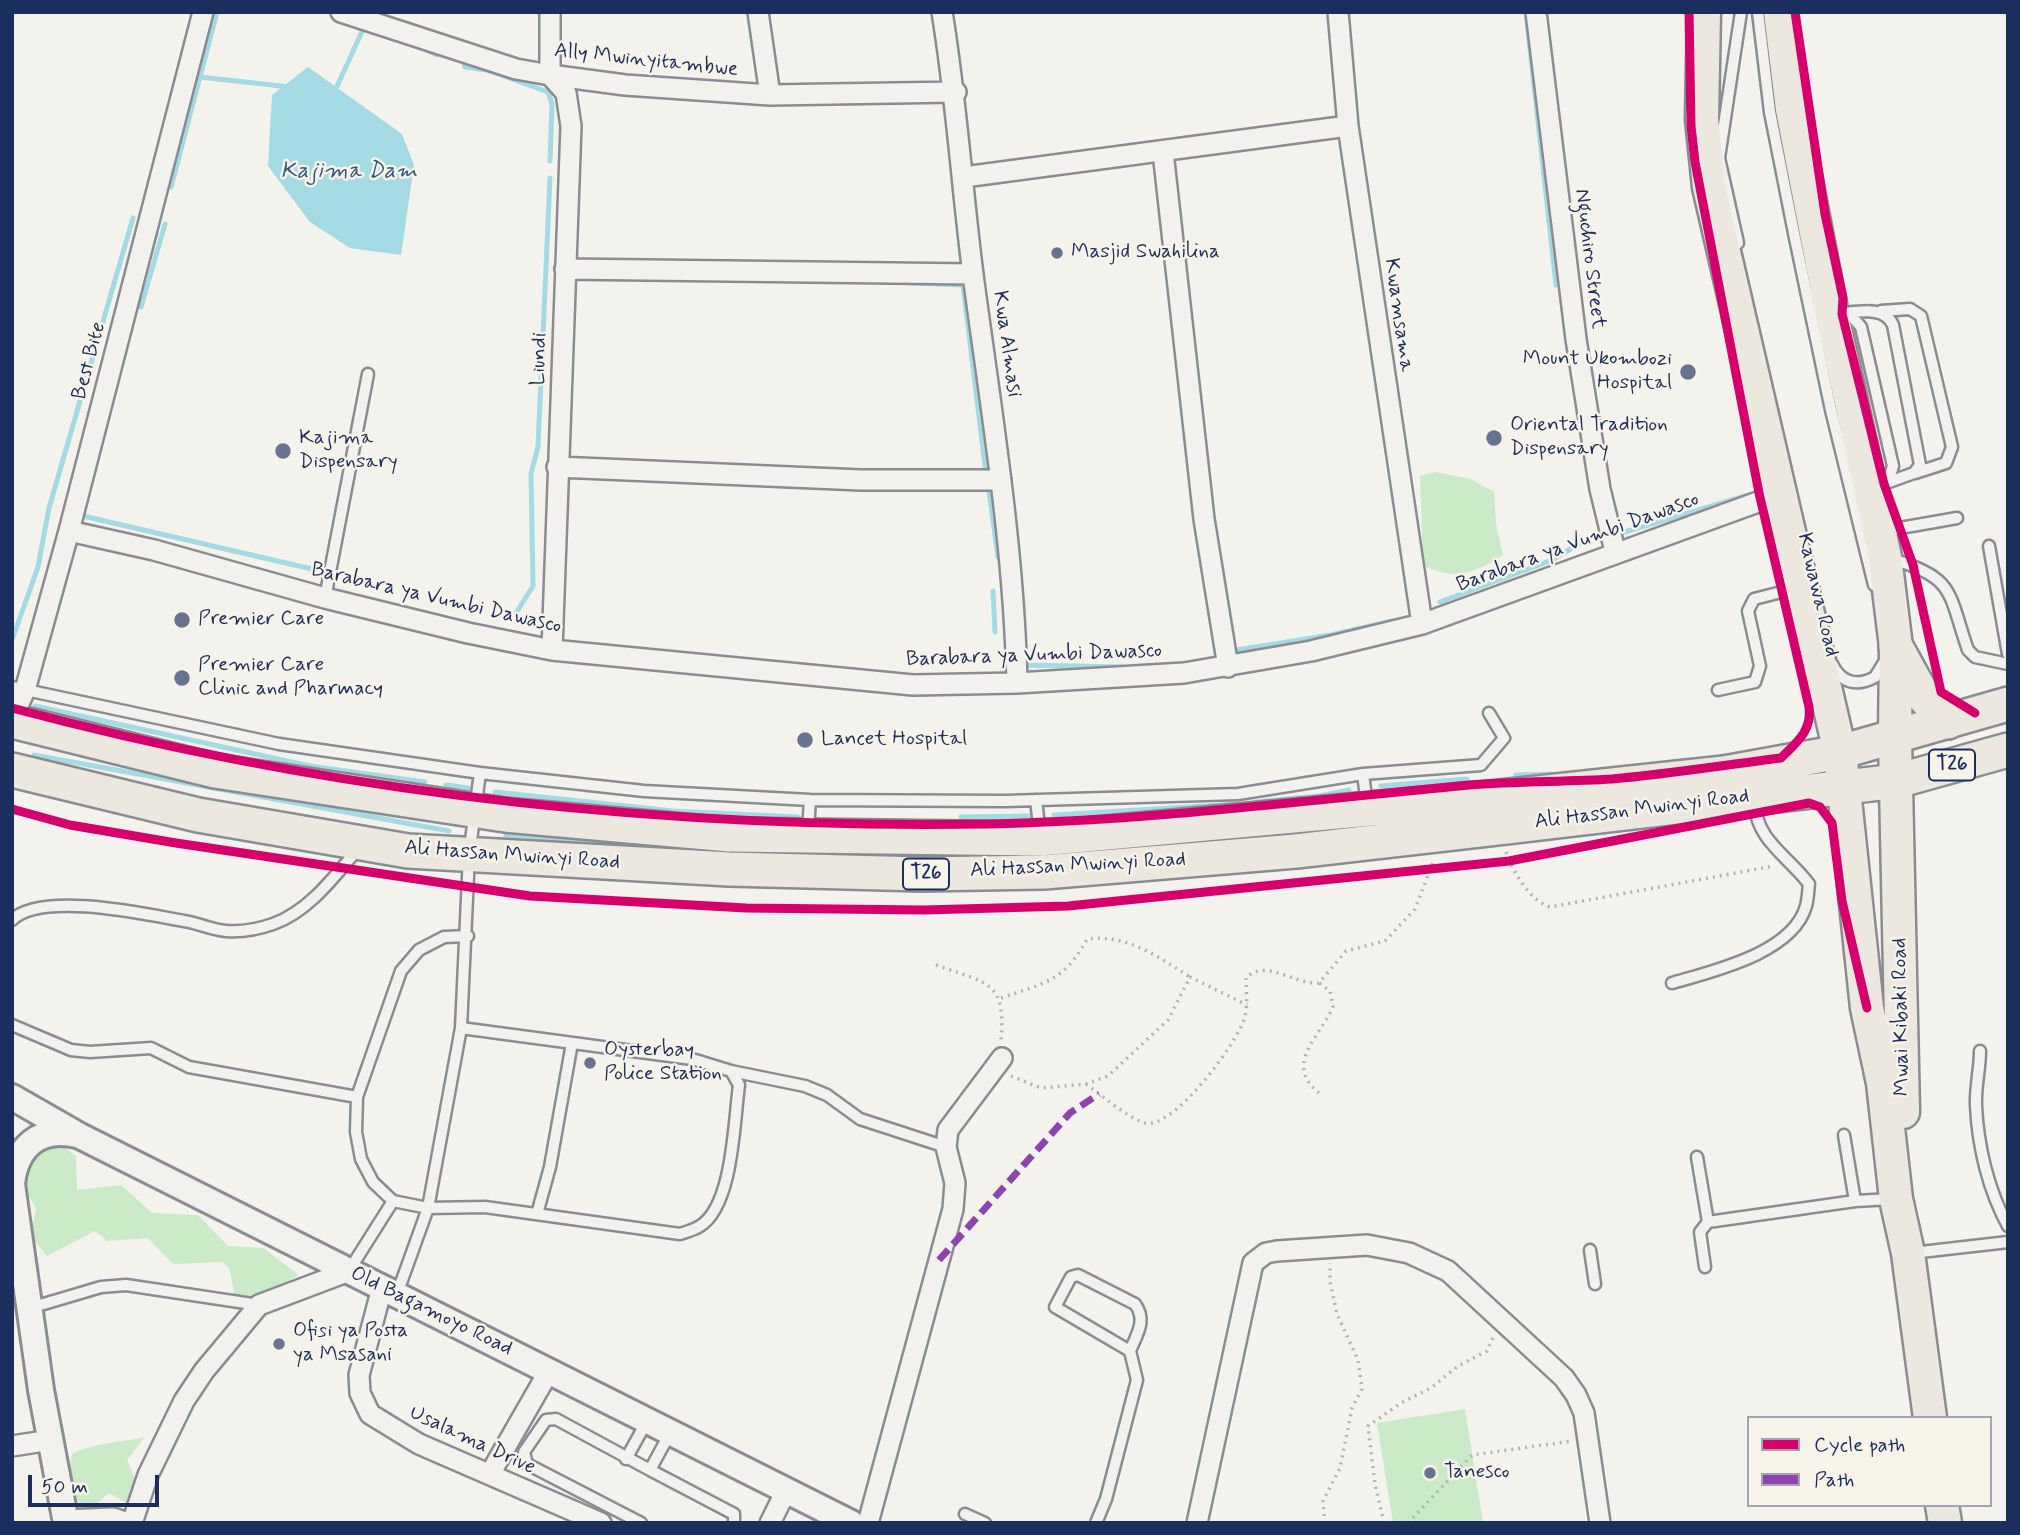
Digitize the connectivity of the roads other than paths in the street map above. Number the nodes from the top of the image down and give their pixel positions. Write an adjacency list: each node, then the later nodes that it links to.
1 (203, 12): 30 (street, Best Bite)
2 (341, 12): 12 (street, Ally Mwinyitambwe)
3 (550, 12): 12 (street)
4 (758, 12): 14 (street)
5 (942, 12): 13 (street, Kwa Almasi)
6 (1338, 12): 15 (street, Kwamsama)
7 (1536, 12): 33 (street, Nguchiro Street)
8 (1704, 12): 28 (main road, Kawawa Road)
9 (1741, 12): 18 (lane)
10 (1758, 12): 36 (lane)
11 (1780, 12): 22 (main road)
12 (550, 75): 14 (street, Ally Mwinyitambwe); 19 (street, Liundi)
13 (956, 92): 14 (street, Ally Mwinyitambwe); 17 (street, Kwa Almasi)
14 (770, 95)
15 (1348, 127): 16 (street); 38 (street, Kwamsama)
16 (1163, 152): 17 (street); 43 (street)
17 (964, 177): 20 (street, Kwa Almasi)
18 (1740, 252)
19 (565, 269): 20 (street); 24 (street, Liundi)
20 (973, 274): 26 (street, Kwa Almasi)
21 (1877, 312): 22 (lane); 25 (lane); 25 (lane)
22 (1840, 314): 27 (main road)
23 (368, 374): 35 (lane)
24 (557, 467): 26 (street); 40 (street, Liundi)
25 (1914, 473): 27 (lane)
26 (1001, 480): 44 (street, Kwa Almasi)
27 (1879, 485): 31 (main road)
28 (1780, 494): 33 (street, Barabara ya Vumbi Dawasco); 34 (main road, Kawawa Road)
29 (1957, 518): 31 (lane)
30 (69, 531): 35 (street, Barabara ya Vumbi Dawasco); 45 (street, Best Bite)
31 (1882, 544): 39 (main road); 42 (lane)
32 (1989, 546): 41 (lane)
33 (1615, 551): 38 (street, Barabara ya Vumbi Dawasco)
34 (1810, 597): 37 (lane, Kawawa Road); 46 (lane); 53 (main road, Kawawa Road)
35 (325, 598): 40 (street, Barabara ya Vumbi Dawasco)
36 (1878, 600)
37 (1880, 611)
38 (1422, 624): 43 (street, Barabara ya Vumbi Dawasco)
39 (1896, 647): 50 (highway); 51 (main road)
40 (552, 650): 44 (street, Barabara ya Vumbi Dawasco)
41 (2008, 654)
42 (2008, 664)
43 (1228, 667): 44 (street, Barabara ya Vumbi Dawasco)
44 (1017, 683)
45 (18, 689): 49 (street, Best Bite); 55 (lane)
46 (1718, 690)
47 (2008, 704): 50 (highway, T26)
48 (1489, 713): 56 (lane)
49 (12, 720): 63 (highway, Ali Hassan Mwinyi Road / T26)
50 (1948, 722): 51 (highway, T26)
51 (1895, 739): 53 (highway, Ali Hassan Mwinyi Road / T26); 57 (main road)
52 (2008, 750): 57 (highway, T26)
53 (1840, 752): 58 (main road, Kawawa Road); 64 (highway, Ali Hassan Mwinyi Road / T26)
54 (12, 770): 66 (highway, Ali Hassan Mwinyi Road / T26)
55 (480, 774): 60 (lane); 63 (lane)
56 (1363, 774): 62 (lane); 64 (lane)
57 (1896, 781): 58 (highway, Ali Hassan Mwinyi Road / T26); 94 (main road, Mwai Kibaki Road)
58 (1845, 789): 59 (highway, Ali Hassan Mwinyi Road / T26); 85 (main road, Mwai Kibaki Road)
59 (1755, 796): 68 (highway, Ali Hassan Mwinyi Road / T26); 71 (lane)
60 (810, 800): 61 (lane); 65 (lane)
61 (1037, 800): 62 (lane); 68 (lane)
62 (1239, 807): 64 (highway, Ali Hassan Mwinyi Road / T26); 68 (highway, Ali Hassan Mwinyi Road / T26)
63 (474, 810): 65 (highway, Ali Hassan Mwinyi Road / T26); 67 (lane)
64 (1368, 810)
65 (807, 837): 68 (highway, Ali Hassan Mwinyi Road / T26)
66 (364, 843): 67 (highway, Ali Hassan Mwinyi Road / T26); 69 (lane)
67 (469, 855): 68 (highway, Ali Hassan Mwinyi Road / T26); 70 (lane)
68 (1042, 855)
69 (12, 919)
70 (468, 936): 73 (lane); 79 (lane)
71 (1672, 983)
72 (12, 1025): 79 (lane)
73 (461, 1028): 74 (lane); 88 (lane)
74 (572, 1043): 77 (lane); 89 (lane)
75 (1980, 1051): 91 (lane)
76 (1002, 1058): 82 (street)
77 (732, 1071): 82 (lane); 89 (lane)
78 (12, 1097): 81 (street, Old Bagamoyo Road)
79 (356, 1097): 86 (lane)
80 (1844, 1135): 87 (lane)
81 (80, 1136): 84 (street); 96 (street, Old Bagamoyo Road)
82 (946, 1147): 120 (street)
83 (1697, 1157): 90 (lane)
84 (12, 1184): 100 (street)
85 (1896, 1199): 87 (lane); 94 (main road, Mwai Kibaki Road)
86 (393, 1201): 88 (lane); 96 (lane)
87 (1855, 1201): 90 (lane)
88 (428, 1209): 89 (lane); 98 (lane)
89 (537, 1214)
90 (1708, 1222): 95 (lane)
91 (2008, 1226)
92 (2008, 1241): 94 (lane)
93 (1590, 1250): 97 (lane)
94 (1908, 1254): 103 (main road, Mwai Kibaki Road)
95 (1705, 1267)
96 (349, 1271): 98 (street, Old Bagamoyo Road); 99 (street)
97 (1595, 1284)
98 (390, 1291): 102 (street, Old Bagamoyo Road); 110 (street, Usalama Drive)
99 (259, 1305): 100 (lane); 114 (street)
100 (30, 1308): 106 (street)
101 (1130, 1351): 101 (lane); 122 (lane)
102 (549, 1371): 104 (street, Old Bagamoyo Road); 110 (street)
103 (1930, 1416)
104 (648, 1421): 105 (street, Old Bagamoyo Road); 108 (lane)
105 (670, 1432): 109 (lane); 111 (street, Old Bagamoyo Road)
106 (51, 1440): 107 (street); 113 (street)
107 (12, 1446)
108 (626, 1459): 109 (lane); 116 (lane)
109 (650, 1470): 117 (lane)
110 (490, 1474): 115 (street, Usalama Drive)
111 (786, 1491): 118 (street); 119 (street, Old Bagamoyo Road)
112 (965, 1514): 121 (lane)
113 (66, 1521): 114 (street)
114 (130, 1523)
115 (601, 1523)
116 (641, 1523)
117 (734, 1523)
118 (770, 1523)
119 (851, 1523)
120 (868, 1523)
121 (985, 1523)
122 (1096, 1523)
123 (1196, 1523): 124 (street)
124 (1600, 1523)

